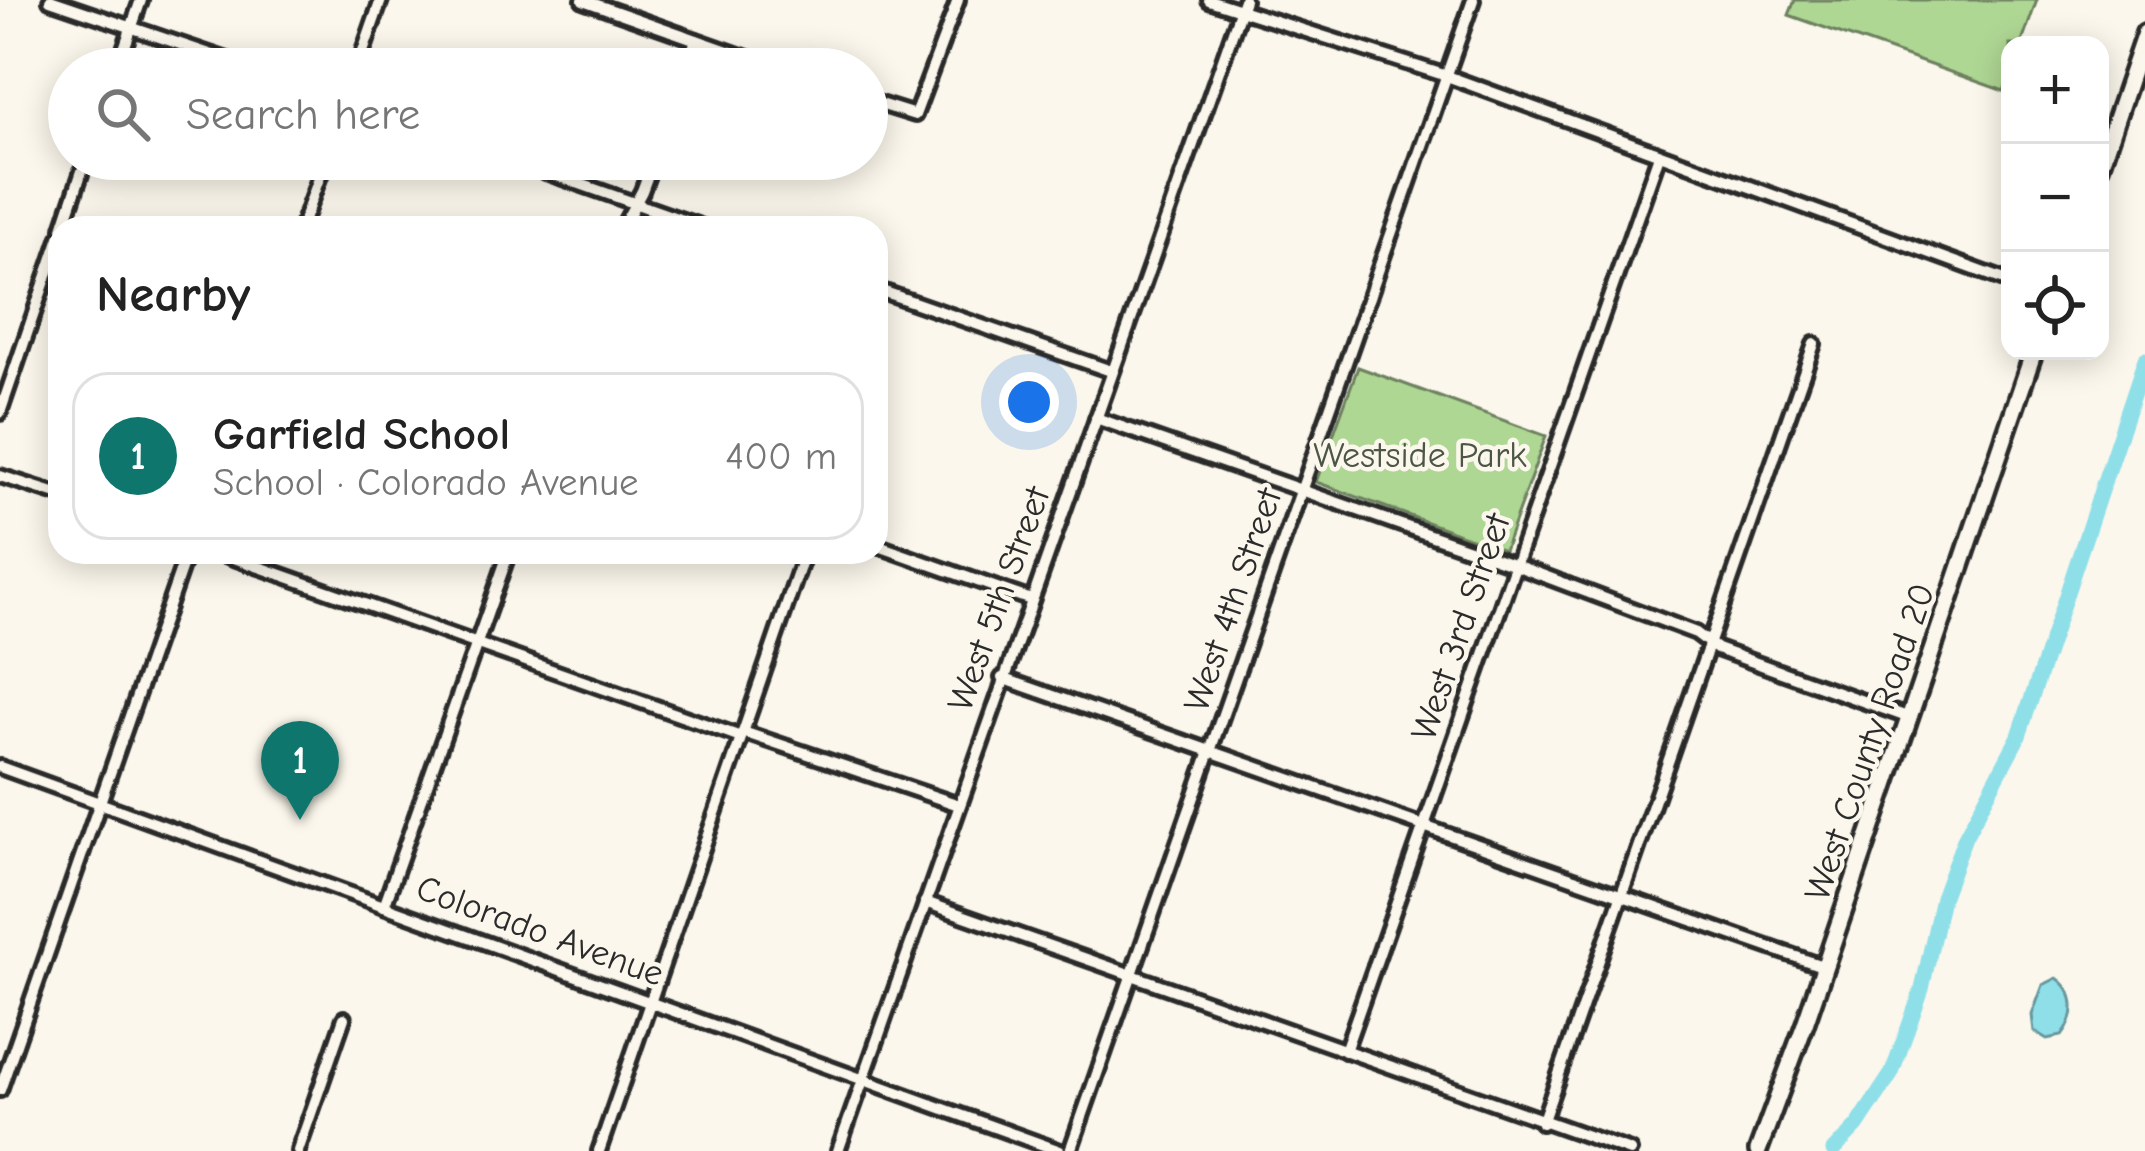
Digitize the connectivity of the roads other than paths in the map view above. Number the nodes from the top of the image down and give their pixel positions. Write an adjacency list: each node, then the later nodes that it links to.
1 (50, 0): 9 (street)
2 (141, 0): 9 (street)
3 (381, 0): 14 (street)
4 (583, 0): 11 (street)
5 (958, 0): 18 (street)
6 (1208, 0): 8 (street)
7 (1473, 0): 17 (street, West 4th Street)
8 (1242, 6): 17 (street); 35 (street, West 5th Street)
9 (132, 27): 12 (street); 13 (street)
10 (2145, 33): 19 (main road)
11 (696, 40): 15 (street); 16 (street)
12 (124, 48)
13 (193, 48)
14 (364, 48)
15 (693, 48)
16 (719, 48)
17 (1447, 76): 20 (street); 40 (street, West 4th Street)
18 (888, 107)
19 (2107, 144)
20 (1659, 155): 31 (street); 46 (street, West 3rd Street)
21 (79, 180): 26 (street)
22 (318, 180): 27 (street)
23 (569, 180): 25 (street)
24 (645, 180): 25 (street)
25 (635, 203): 28 (street); 29 (street)
26 (67, 216)
27 (305, 216)
28 (628, 216)
29 (671, 216)
30 (48, 272): 36 (street)
31 (2001, 278)
32 (888, 293): 35 (street)
33 (1814, 344): 49 (street)
34 (2031, 360): 51 (main road, West County Road 20)
35 (1112, 371): 37 (street, West 5th Street)
36 (0, 413)
37 (1096, 418): 40 (street); 47 (street, West 5th Street)
38 (0, 476): 39 (street)
39 (48, 491)
40 (1303, 491): 46 (street); 53 (street, West 4th Street)
41 (888, 549): 47 (street)
42 (183, 564): 55 (street)
43 (251, 564): 48 (street)
44 (504, 564): 48 (street)
45 (801, 564): 52 (street)
46 (1515, 565): 49 (street); 57 (street, West 3rd Street)
47 (1031, 600): 50 (street, West 5th Street)
48 (476, 644): 52 (street); 60 (street)
49 (1710, 644): 51 (street); 58 (street)
50 (1002, 678): 53 (street); 56 (street, West 5th Street)
51 (1910, 718): 61 (main road, West County Road 20)
52 (742, 734): 56 (street); 63 (street)
53 (1211, 751): 57 (street); 62 (street, West 4th Street)
54 (0, 767): 55 (street, Colorado Avenue)
55 (99, 805): 60 (street, Colorado Avenue); 67 (street)
56 (959, 805): 59 (street, West 5th Street)
57 (1424, 824): 58 (street); 65 (street, West 3rd Street)
58 (1622, 895): 61 (street); 68 (street)
59 (926, 902): 62 (street); 66 (street, West 5th Street)
60 (384, 906): 63 (street, Colorado Avenue)
61 (1825, 967): 75 (main road, West County Road 20)
62 (1132, 976): 65 (street); 74 (street, West 4th Street)
63 (652, 1003): 66 (street, Colorado Avenue); 71 (street)
64 (344, 1018): 70 (street)
65 (1345, 1051): 68 (street)
66 (862, 1080): 72 (street, West 5th Street); 73 (street, Colorado Avenue)
67 (0, 1090)
68 (1542, 1123): 69 (street)
69 (1621, 1150)
70 (298, 1151)
71 (599, 1151)
72 (838, 1151)
73 (1060, 1151)
74 (1070, 1151)
75 (1758, 1151)

